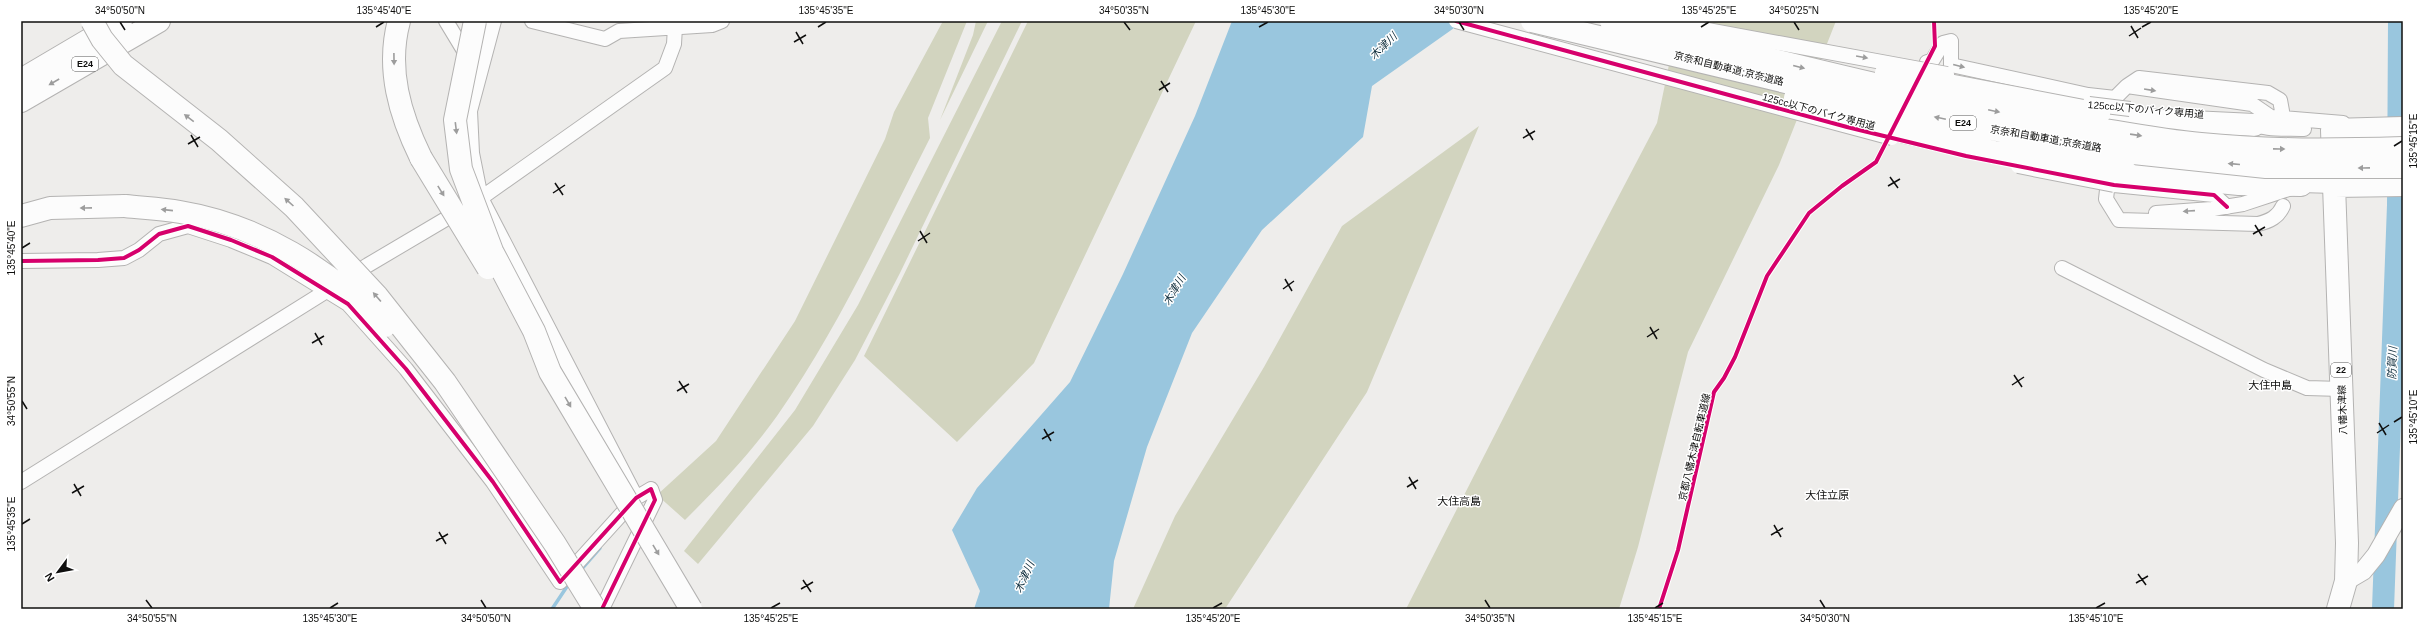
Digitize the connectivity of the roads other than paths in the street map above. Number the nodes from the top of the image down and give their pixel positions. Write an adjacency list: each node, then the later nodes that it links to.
1 (92, 21): 48 (main road, one-way to 1, bridge)
2 (121, 21): 20 (main road, E24)
3 (399, 21): 43 (main road, one-way to 43, bridge)
4 (446, 21): 19 (street)
5 (475, 21): 43 (main road, one-way to 43, bridge)
6 (494, 21): 19 (street)
7 (532, 21): 17 (street)
8 (612, 21): 17 (street)
9 (722, 21): 14 (street)
10 (1456, 21): 31 (street, 125cc以下のバイク専用道, bridge)
11 (1532, 21): 15 (main road, 京奈和自動車道;京奈道路 / E24, bridge)
12 (1611, 21): 16 (main road, 京奈和自動車道;京奈道路 / E24, bridge)
13 (154, 24): 23 (main road, E24, one-way to 23)
14 (675, 26): 17 (street); 35 (street)
15 (1553, 26): 30 (main road, 京奈和自動車道;京奈道路 / E24, one-way to 15, bridge); 31 (main road, bridge)
16 (1659, 27): 26 (main road, one-way to 26, bridge); 29 (main road, 京奈和自動車道;京奈道路 / E24, one-way to 29, bridge)
17 (605, 39)
18 (1927, 62): 22 (street, one-way to 22)
19 (479, 76): 35 (street)
20 (21, 80)
21 (2127, 86): 22 (street); 24 (street); 25 (street, one-way to 25)
22 (2115, 98): 39 (street)
23 (21, 101)
24 (2282, 111)
25 (2403, 120)
26 (2254, 126): 28 (street)
27 (2403, 128): 28 (main road)
28 (2332, 130): 34 (main road, 八幡木津線 / 22)
29 (2403, 148)
30 (2403, 167)
31 (2120, 179): 32 (main road); 37 (street, 125cc以下のバイク専用道)
32 (2301, 185): 34 (street); 37 (street)
33 (2403, 185): 34 (main road)
34 (2334, 186): 44 (main road, 八幡木津線 / 22)
35 (481, 198): 42 (street); 46 (street)
36 (2283, 206): 39 (street)
37 (2228, 207): 39 (street, one-way to 39)
38 (21, 216): 48 (main road, one-way to 38, bridge)
39 (2115, 216)
40 (21, 261): 42 (street)
41 (2062, 268): 44 (street)
42 (328, 290): 45 (street); 46 (street)
43 (550, 372): 52 (main road, one-way to 52, bridge)
44 (2341, 389): 49 (main road, 八幡木津線 / 22)
45 (21, 482)
46 (636, 498): 51 (street)
47 (2403, 508): 49 (street)
48 (555, 544): 50 (main road, bridge)
49 (2346, 580): 53 (main road, 八幡木津線 / 22)
50 (595, 609)
51 (602, 609)
52 (691, 609)
53 (2338, 609)

